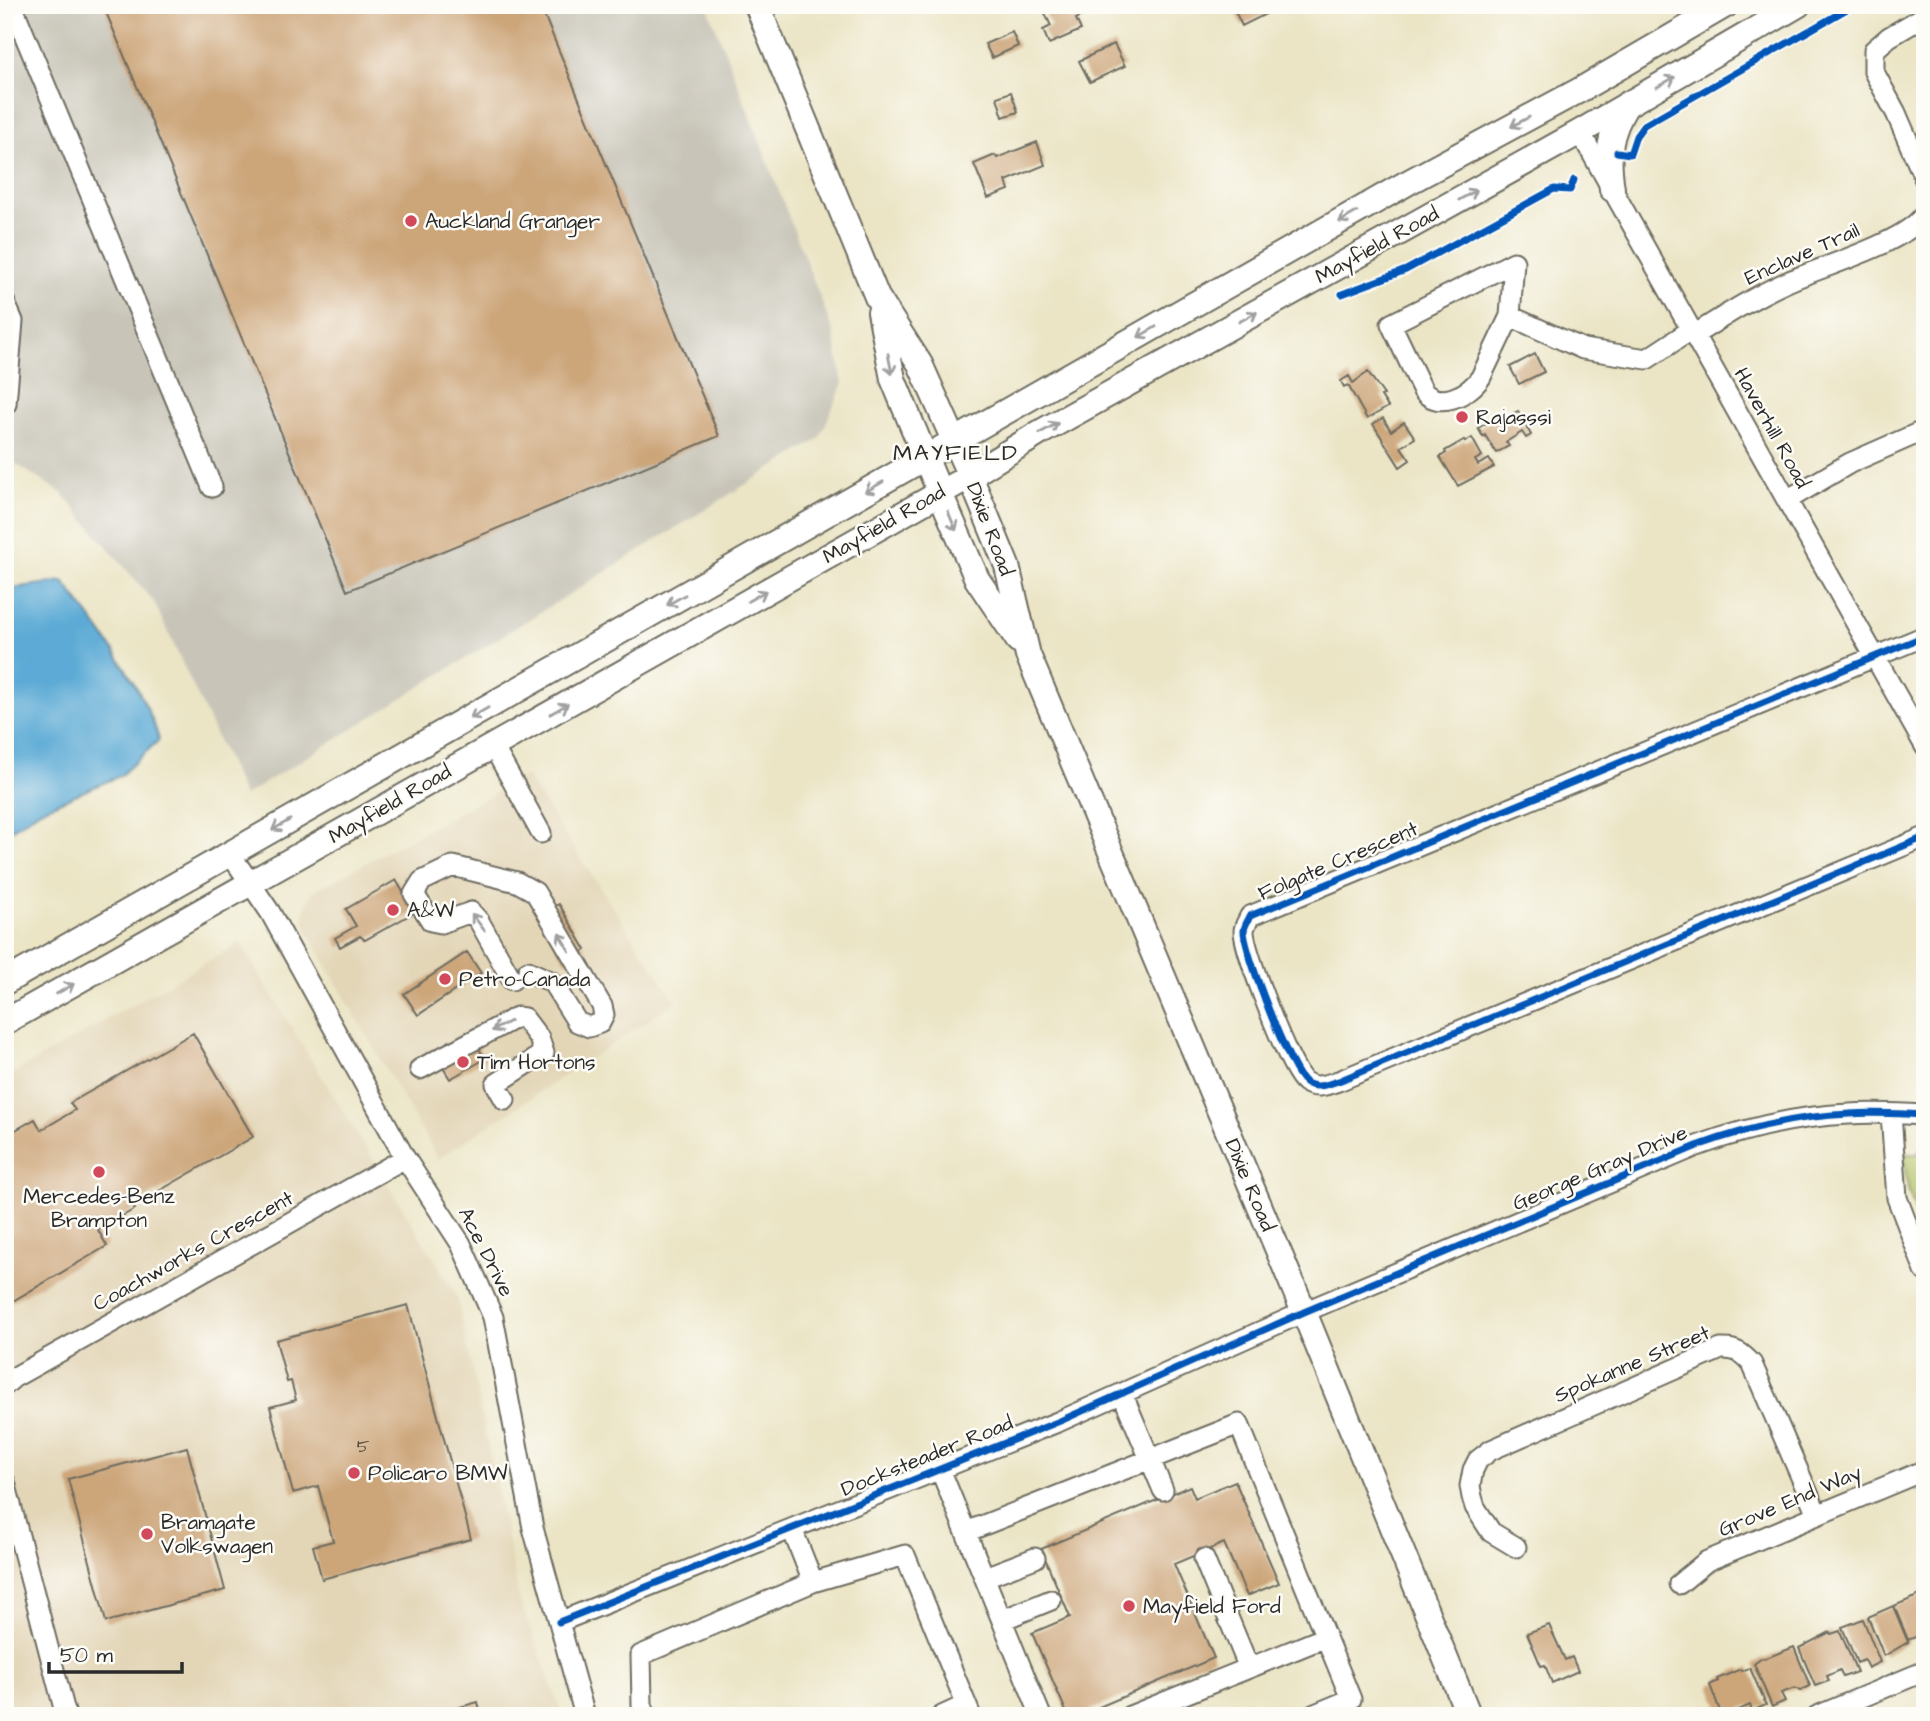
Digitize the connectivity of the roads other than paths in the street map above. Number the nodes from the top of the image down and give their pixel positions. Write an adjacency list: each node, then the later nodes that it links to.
1 (12, 5): 21 (street)
2 (757, 5): 12 (main road, Dixie Road)
3 (1726, 5): 6 (main road, Mayfield Road)
4 (1798, 5): 7 (main road, Mayfield Road, one-way to 4)
5 (1925, 16): 9 (street)
6 (1580, 90): 8 (main road); 18 (main road, Mayfield Road, one-way to 18)
7 (1627, 104): 8 (main road, Mayfield Road); 10 (main road)
8 (1580, 132): 10 (street, Haverhill Road); 20 (main road, Mayfield Road, one-way to 8)
9 (1925, 180)
10 (1612, 189): 15 (street, Haverhill Road)
11 (1925, 213): 15 (street, Enclave Trail)
12 (877, 298): 18 (main road, Dixie Road); 19 (main road, Dixie Road, one-way to 19)
13 (5, 303): 16 (street)
14 (1510, 316): 14 (street); 15 (street, Enclave Trail)
15 (1693, 332): 23 (street, Haverhill Road)
16 (6, 404)
17 (1925, 430): 23 (street)
18 (955, 442): 19 (main road, Mayfield Road); 20 (main road, Dixie Road)
19 (926, 458): 22 (main road, Dixie Road); 31 (main road, Mayfield Road, one-way to 31)
20 (970, 476): 22 (main road, Mayfield Road); 25 (main road, Dixie Road)
21 (212, 487)
22 (940, 493): 25 (main road, Dixie Road, one-way to 25); 27 (main road, Mayfield Road, one-way to 22)
23 (1787, 500): 26 (street, Haverhill Road)
24 (1925, 636): 26 (street)
25 (1028, 655): 43 (main road, Dixie Road)
26 (1874, 656): 28 (street, Haverhill Road); 30 (street, Folgate Crescent)
27 (493, 746): 29 (street); 32 (main road, Mayfield Road)
28 (1925, 746)
29 (541, 834)
30 (1925, 837)
31 (231, 855): 32 (street, Ace Drive); 33 (main road, Mayfield Road)
32 (251, 884): 36 (main road, Mayfield Road, one-way to 32); 41 (street, Ace Drive)
33 (5, 982)
34 (552, 982): 35 (street); 35 (street); 35 (street)
35 (597, 998)
36 (5, 1022)
37 (421, 1069): 38 (street, one-way to 37)
38 (505, 1100)
39 (1891, 1114): 40 (street, George Gray Drive); 42 (street); 43 (street, George Gray Drive)
40 (1925, 1115)
41 (405, 1158): 44 (street, Coachworks Crescent); 62 (street, Ace Drive)
42 (1925, 1271)
43 (1304, 1312): 45 (street, Docksteader Road); 74 (main road, Dixie Road)
44 (5, 1385)
45 (1122, 1393): 46 (street); 47 (street, Docksteader Road)
46 (1150, 1459): 50 (street); 53 (street); 63 (street)
47 (940, 1469): 52 (street, Docksteader Road); 53 (street)
48 (1925, 1470): 51 (street, Grove End Way)
49 (5, 1482): 67 (street)
50 (1163, 1490)
51 (1816, 1514): 54 (street, Spokanne Street); 59 (street, Grove End Way)
52 (792, 1529): 58 (street); 62 (street, Docksteader Road)
53 (966, 1532): 57 (street)
54 (1516, 1548)
55 (1035, 1558): 57 (street)
56 (1204, 1559): 64 (street)
57 (985, 1577): 61 (street)
58 (813, 1582): 66 (street); 69 (street)
59 (1679, 1584)
60 (1051, 1600): 61 (street)
61 (1002, 1620): 71 (street)
62 (559, 1622): 68 (street, Ace Drive)
63 (1326, 1637): 64 (street); 73 (street)
64 (1249, 1668): 72 (street)
65 (1925, 1671): 75 (street)
66 (969, 1710): 70 (street)
67 (66, 1716)
68 (585, 1716)
69 (646, 1716)
70 (942, 1716)
71 (1041, 1716)
72 (1130, 1716)
73 (1310, 1716)
74 (1469, 1716)
75 (1817, 1716)

